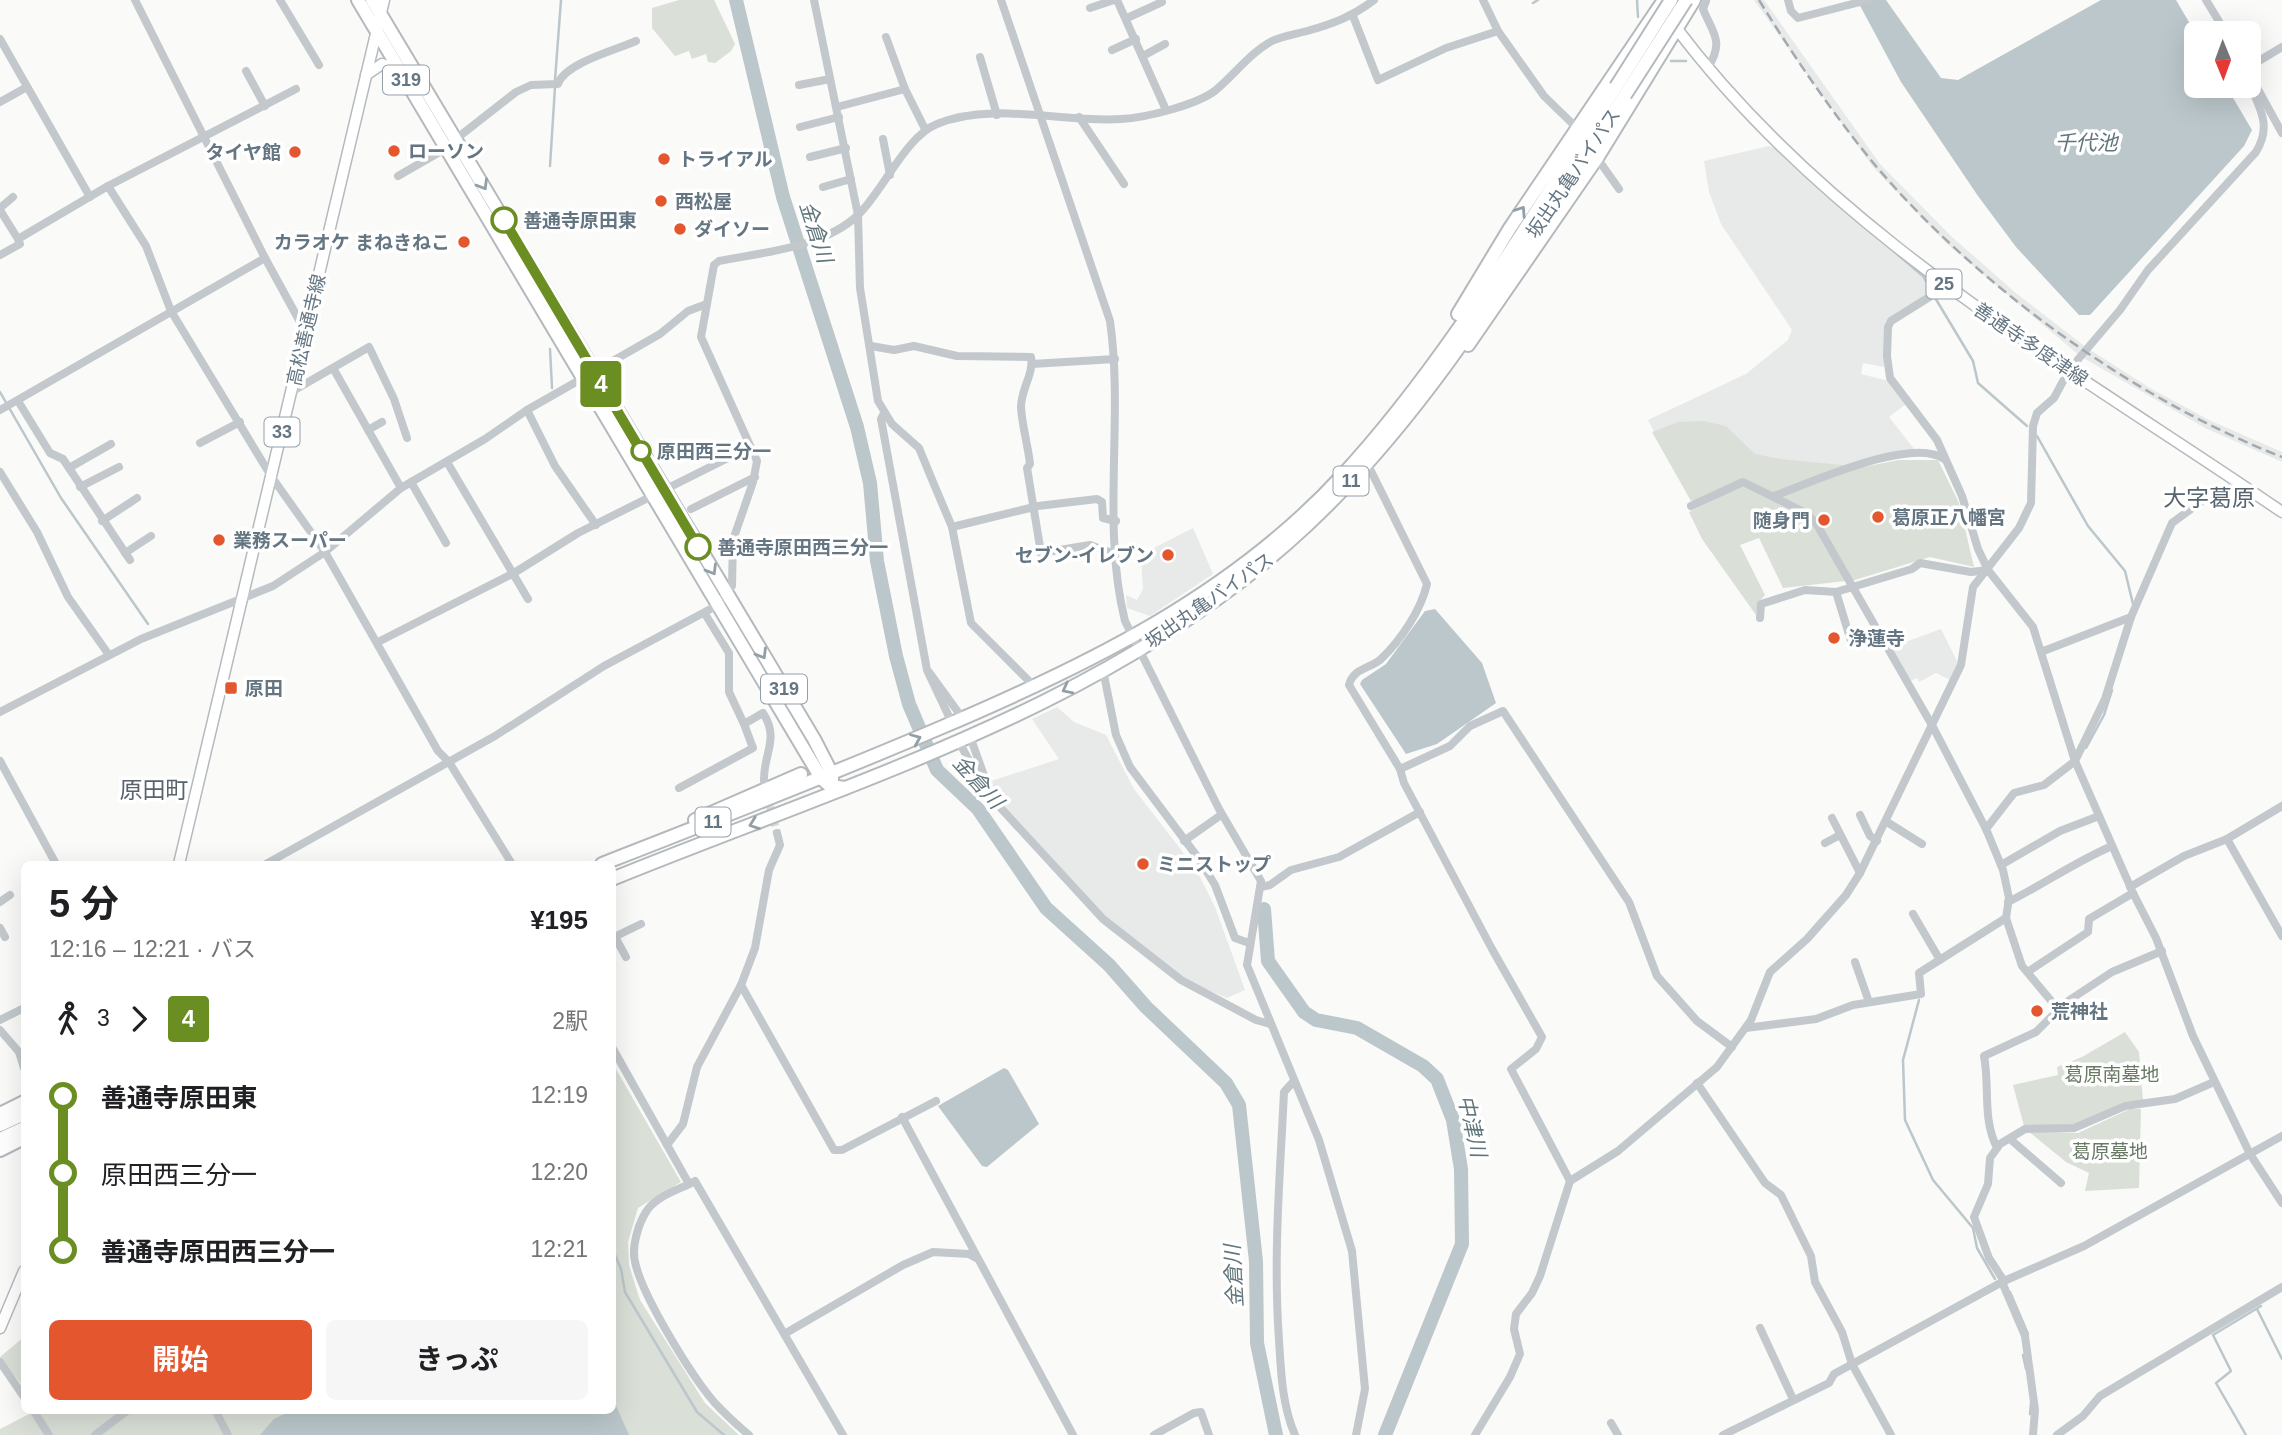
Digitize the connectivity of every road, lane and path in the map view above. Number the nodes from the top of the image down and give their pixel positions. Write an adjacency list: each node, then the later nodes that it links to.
1 (135, 0): 62 (street)
2 (280, 0): 37 (street)
3 (358, 0): 24 (highway, 319)
4 (372, 0): 20 (highway, 319)
5 (384, 0): 20 (main road, 高松善通寺線 / 33)
6 (814, 0): 42 (street)
7 (1002, 0): 54 (street)
8 (1116, 0): 19 (street); 22 (street)
9 (1374, 0): 21 (street)
10 (1483, 0): 26 (street)
11 (1686, 0): 47 (highway, 11, bridge)
12 (1694, 0): 25 (highway)
13 (1788, 0): 14 (street)
14 (1868, 0)
15 (2206, 0): 23 (street)
16 (1662, 1): 25 (main road, 善通寺多度津線 / 25); 47 (highway, 11, bridge); 60 (highway)
17 (1706, 1): 38 (street)
18 (1161, 2): 22 (street)
19 (1090, 8)
20 (380, 13): 24 (main road, 高松善通寺線 / 33); 64 (highway, 319)
21 (1353, 16): 26 (street); 53 (street)
22 (1127, 18): 29 (street)
23 (2219, 21)
24 (376, 30): 40 (highway, 319); 41 (main road, 高松善通寺線 / 33)
25 (1678, 30): 38 (main road, 善通寺多度津線 / 25); 67 (highway)
26 (1498, 32): 60 (street)
27 (887, 37): 46 (street)
28 (0, 39): 44 (street)
29 (1136, 39): 33 (street); 34 (street)
30 (636, 41): 64 (street)
31 (1165, 44): 34 (street)
32 (2282, 47): 36 (street)
33 (1112, 50)
34 (1143, 56): 53 (street)
35 (981, 57): 55 (street)
36 (2261, 60)
37 (319, 65)
38 (1707, 69): 82 (main road, 善通寺多度津線 / 25)
39 (247, 71): 51 (street)
40 (400, 71): 41 (main road); 64 (highway, 319)
41 (366, 75): 85 (main road, 高松善通寺線 / 33)
42 (830, 79): 43 (street); 52 (street)
43 (799, 85)
44 (27, 87): 50 (street); 76 (street)
45 (296, 89): 51 (street)
46 (905, 89): 52 (street); 59 (street)
47 (1620, 91): 93 (highway, 坂出丸亀バイパス / 11); 101 (highway, 坂出丸亀バイパス / 11)
48 (2261, 95): 61 (street)
49 (2256, 98): 90 (street)
50 (0, 102)
51 (264, 106): 62 (street)
52 (837, 107): 56 (street)
53 (1166, 110): 57 (street)
54 (1041, 114): 55 (street); 57 (street); 87 (street)
55 (997, 115): 59 (street)
56 (839, 117): 58 (street); 65 (street)
57 (1079, 117): 71 (street)
58 (800, 127)
59 (925, 129): 68 (street)
60 (1578, 129): 93 (highway, one-way to 60)
61 (2282, 133)
62 (203, 136): 72 (street); 81 (street)
63 (883, 139): 68 (street)
64 (450, 143): 69 (street); 91 (highway, 319)
65 (846, 148): 66 (street); 70 (street)
66 (810, 157)
67 (1596, 157): 74 (street); 101 (highway)
68 (890, 175): 78 (street)
69 (398, 176)
70 (851, 179): 73 (street); 78 (street)
71 (1124, 184)
72 (108, 186): 76 (street); 84 (street)
73 (822, 187)
74 (1619, 189)
75 (13, 197): 77 (street)
76 (90, 198): 79 (street)
77 (0, 209): 79 (street)
78 (858, 215): 83 (street); 86 (street)
79 (18, 239): 80 (street)
80 (0, 255)
81 (265, 258): 84 (street); 85 (street)
82 (1947, 286): 90 (main road, 善通寺多度津線 / 25); 106 (street)
83 (704, 305): 91 (street); 105 (street)
84 (171, 311): 94 (street); 98 (street)
85 (306, 331): 92 (main road, 高松善通寺線 / 33)
86 (871, 346): 88 (street); 97 (street)
87 (1115, 359): 88 (street); 126 (street)
88 (1032, 364): 122 (street)
89 (333, 368): 92 (street); 100 (street); 102 (street)
90 (2069, 370): 115 (main road, 善通寺多度津線 / 25); 133 (street)
91 (588, 374): 96 (street); 118 (highway, 319)
92 (291, 392): 112 (main road, 高松善通寺線 / 33)
93 (1410, 396): 145 (highway, 坂出丸亀バイパス / 11)
94 (18, 401): 95 (street); 110 (street)
95 (0, 410)
96 (527, 410): 107 (street); 127 (street)
97 (884, 413): 128 (street); 151 (street)
98 (240, 422): 103 (street); 112 (street)
99 (382, 422): 100 (street)
100 (368, 429): 117 (street)
101 (1390, 437): 108 (highway, 坂出丸亀バイパス / 11)
102 (407, 438)
103 (200, 443)
104 (111, 444): 110 (street)
105 (750, 447): 113 (street); 118 (street)
106 (1947, 460): 119 (street); 133 (street)
107 (447, 462): 114 (street); 134 (street)
108 (1367, 463): 145 (highway, 坂出丸亀バイパス / 11); 162 (street)
109 (120, 467): 116 (street)
110 (69, 468): 116 (street)
111 (0, 472): 147 (street)
112 (271, 476): 131 (street); 137 (main road, 高松善通寺線 / 33)
113 (755, 477): 123 (street); 139 (street)
114 (411, 482): 117 (street); 130 (street)
115 (2240, 483): 124 (main road, 善通寺多度津線 / 25); 141 (street)
116 (80, 487): 125 (street)
117 (401, 488): 131 (street)
118 (659, 493): 127 (street); 139 (highway, 319)
119 (1774, 496): 121 (street); 135 (street)
120 (137, 498): 125 (street)
121 (1692, 506)
122 (1033, 508): 126 (street); 128 (street); 132 (street)
123 (691, 509)
124 (2281, 511)
125 (102, 521): 129 (street)
126 (1116, 521): 132 (street)
127 (596, 525): 134 (street)
128 (952, 527): 149 (street)
129 (151, 536)
130 (446, 543)
131 (325, 552): 137 (street); 144 (street)
132 (1115, 554): 145 (street)
133 (1988, 570): 135 (street); 146 (street); 153 (street)
134 (513, 573): 138 (street); 144 (street)
135 (1852, 587): 136 (street); 153 (street)
136 (1836, 592): 142 (street); 143 (street)
137 (243, 597): 147 (street); 188 (main road, 高松善通寺線 / 33)
138 (528, 599)
139 (723, 600): 140 (street); 154 (highway, 319, one-way to 154); 156 (highway, 319)
140 (705, 614): 152 (street); 160 (street)
141 (2132, 617): 146 (street); 159 (street)
142 (1760, 618)
143 (1851, 641)
144 (378, 642): 160 (street)
145 (1134, 645): 148 (highway, 坂出丸亀バイパス / 11); 149 (highway, 坂出丸亀バイパス / 11); 173 (street)
146 (2041, 652): 159 (street)
147 (109, 655): 150 (street)
148 (1103, 670): 155 (highway, 坂出丸亀バイパス / 11, one-way to 155); 182 (street)
149 (1036, 688): 151 (highway, 坂出丸亀バイパス / 11)
150 (0, 712)
151 (955, 718): 161 (highway, 坂出丸亀バイパス / 11, one-way to 151)
152 (744, 724): 165 (street); 166 (street)
153 (1933, 727): 177 (street); 178 (street)
154 (814, 738): 161 (highway); 164 (highway, 319)
155 (958, 740): 167 (highway, 坂出丸亀バイパス / 11); 168 (street)
156 (800, 741): 163 (highway); 164 (highway, 319)
157 (972, 742): 168 (street)
158 (0, 761): 187 (street)
159 (2075, 761): 175 (street); 178 (street)
160 (449, 762): 189 (street); 190 (street)
161 (852, 766): 164 (highway, 坂出丸亀バイパス / 11)
162 (1400, 769): 172 (street); 223 (street)
163 (801, 774): 170 (highway); 191 (highway)
164 (828, 779): 167 (highway); 169 (highway); 170 (highway, 坂出丸亀バイパス / 11)
165 (764, 781)
166 (679, 788)
167 (845, 788): 169 (highway, 坂出丸亀バイパス / 11)
168 (991, 798): 220 (street)
169 (818, 801): 195 (highway, 坂出丸亀バイパス / 11, one-way to 195)
170 (764, 802): 192 (highway, 坂出丸亀バイパス / 11)
171 (2282, 807): 181 (street)
172 (1420, 812): 196 (street); 244 (street)
173 (1222, 814): 182 (street); 196 (street)
174 (1860, 815): 183 (street)
175 (2099, 816): 186 (street); 193 (street)
176 (1832, 818): 180 (street)
177 (1887, 822): 183 (street); 185 (street)
178 (1986, 829): 193 (street)
179 (777, 832): 215 (street)
180 (1840, 835): 184 (street); 194 (street)
181 (2227, 839): 197 (street); 206 (street)
182 (1184, 841): 209 (street)
183 (1877, 841): 194 (street)
184 (1825, 843)
185 (1922, 844)
186 (2112, 846): 197 (street); 200 (street)
187 (54, 861)
188 (180, 861)
189 (271, 861)
190 (510, 861)
191 (609, 861)
192 (611, 861)
193 (2001, 864): 200 (street)
194 (1860, 873): 221 (street)
195 (616, 877)
196 (1261, 887): 209 (street)
197 (2132, 890): 210 (street); 214 (street)
198 (10, 895): 199 (street)
199 (0, 902)
200 (2008, 902): 202 (street)
201 (1913, 914): 212 (street)
202 (2006, 918): 212 (street); 214 (street)
203 (641, 924): 205 (street)
204 (0, 928): 207 (street)
205 (616, 936)
206 (2282, 936)
207 (5, 937)
208 (616, 940): 211 (street)
209 (1248, 943): 220 (street)
210 (2162, 951): 217 (street); 227 (street)
211 (626, 957)
212 (1940, 960): 216 (street)
213 (1855, 962): 216 (street)
214 (2029, 971): 217 (street)
215 (741, 985): 233 (street); 240 (street)
216 (1870, 1002): 221 (street)
217 (2058, 1009): 241 (street)
218 (21, 1010): 219 (street)
219 (0, 1020)
220 (1270, 1024): 226 (street)
221 (1746, 1028): 223 (street)
222 (0, 1030): 225 (street)
223 (1732, 1047): 228 (street)
224 (616, 1054): 240 (street)
225 (21, 1058)
226 (1294, 1081): 271 (street); 272 (street)
227 (2214, 1082): 238 (street); 243 (street)
228 (1697, 1083): 244 (street); 256 (street)
229 (936, 1101): 233 (street)
230 (21, 1104): 231 (highway)
231 (0, 1114)
232 (21, 1115): 234 (highway)
233 (902, 1117): 248 (street)
234 (0, 1125)
235 (21, 1129): 237 (highway)
236 (2282, 1136): 243 (street)
237 (0, 1139)
238 (2010, 1139): 241 (street); 245 (street)
239 (21, 1140): 242 (highway)
240 (667, 1144): 246 (street)
241 (1997, 1148): 250 (street)
242 (0, 1150)
243 (2250, 1154): 247 (street); 250 (street)
244 (1570, 1181): 273 (street)
245 (2061, 1183)
246 (689, 1184): 254 (street); 266 (street)
247 (2282, 1203)
248 (978, 1259): 254 (street); 268 (street)
249 (21, 1278): 252 (main road)
250 (2003, 1281): 256 (street); 277 (street)
251 (2282, 1287): 278 (street)
252 (0, 1328)
253 (1760, 1328): 258 (street)
254 (786, 1333): 267 (street)
255 (0, 1362): 257 (street)
256 (1852, 1364): 258 (street); 276 (street)
257 (21, 1393)
258 (1793, 1399): 275 (street)
259 (36, 1414): 263 (street)
260 (123, 1414): 264 (street)
261 (217, 1414): 265 (street)
262 (1611, 1423): 274 (street)
263 (49, 1435)
264 (95, 1435)
265 (228, 1435)
266 (749, 1435)
267 (844, 1435)
268 (1073, 1435)
269 (1154, 1435): 270 (street)
270 (1209, 1435)
271 (1294, 1435)
272 (1356, 1435)
273 (1475, 1435)
274 (1618, 1435)
275 (1723, 1435)
276 (1891, 1435)
277 (2033, 1435)
278 (2057, 1435)

